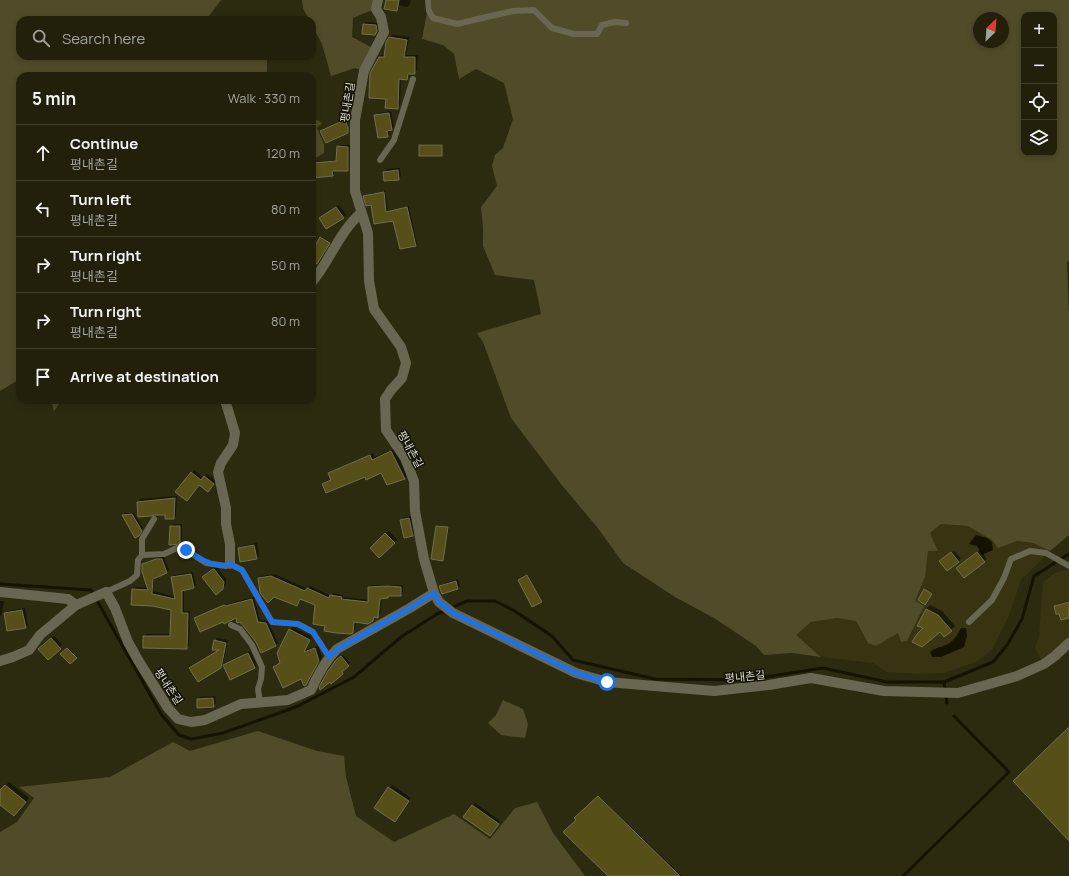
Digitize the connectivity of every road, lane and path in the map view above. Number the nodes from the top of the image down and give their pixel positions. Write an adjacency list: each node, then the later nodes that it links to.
1 (378, 0): 6 (street, 평내촌길)
2 (428, 0): 3 (lane)
3 (626, 23)
4 (413, 79): 5 (lane)
5 (380, 160)
6 (361, 213): 7 (street); 15 (street, 평내촌길)
7 (316, 277)
8 (226, 404): 11 (street)
9 (154, 519): 10 (lane)
10 (142, 555): 11 (lane); 14 (lane)
11 (230, 564): 20 (lane)
12 (1069, 566): 17 (lane)
13 (0, 592): 16 (street)
14 (103, 593): 16 (street); 22 (street, 평내촌길)
15 (434, 593): 19 (street, 평내촌길); 20 (street, 평내촌길)
16 (80, 603): 21 (street)
17 (969, 622)
18 (231, 625): 22 (lane)
19 (1069, 642)
20 (329, 657): 22 (street, 평내촌길)
21 (0, 662)
22 (260, 703)

